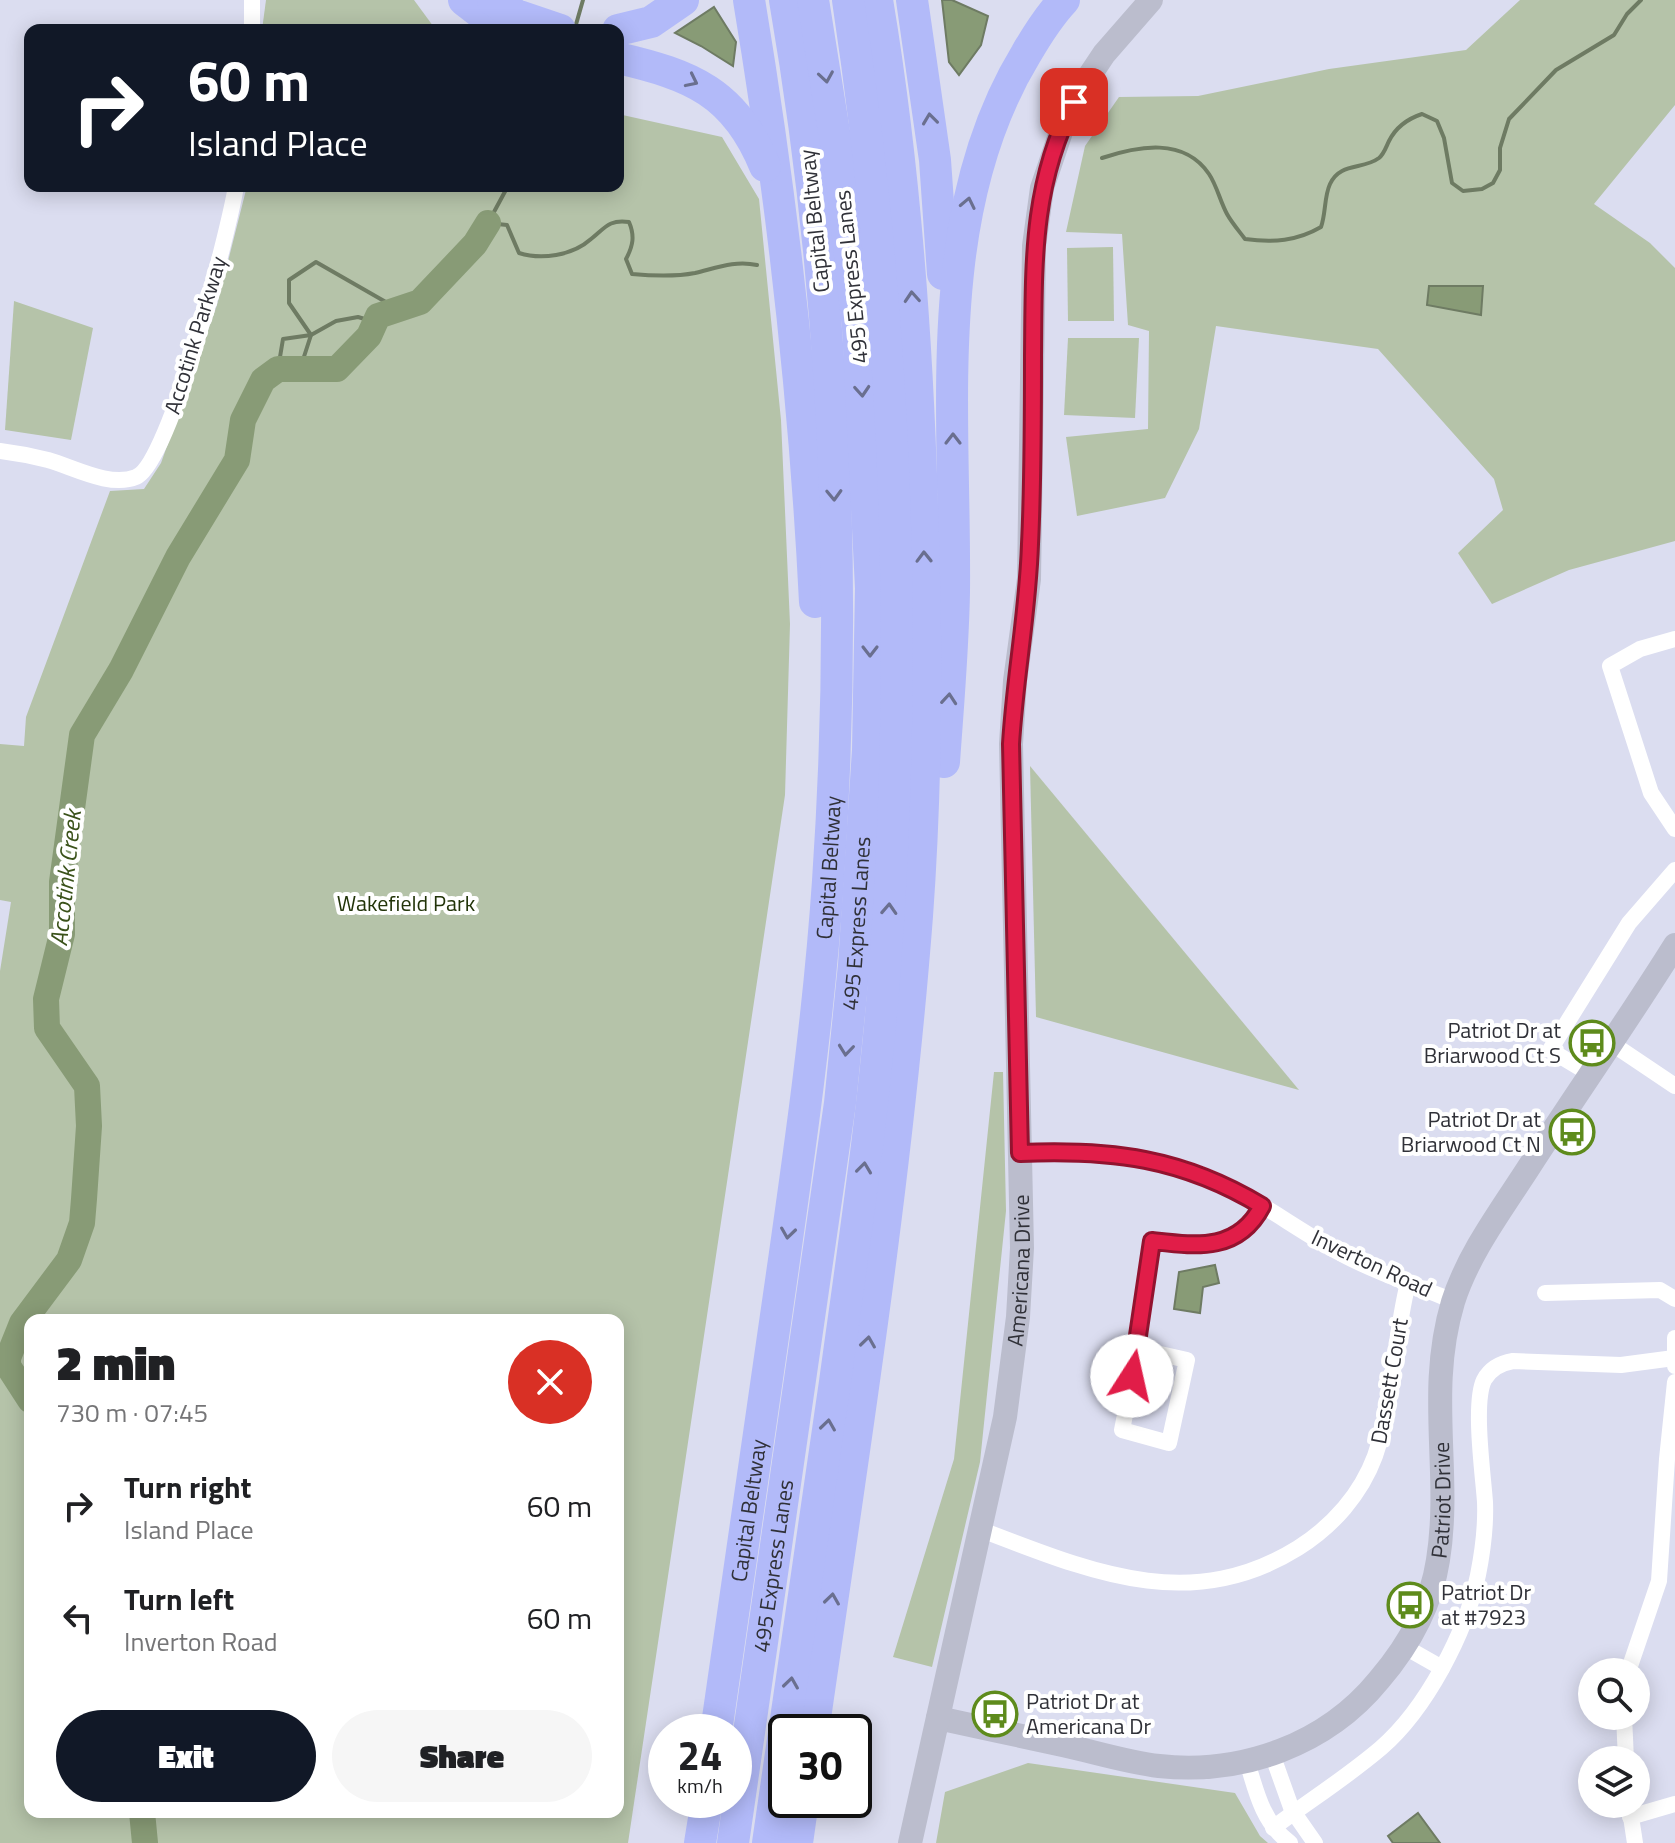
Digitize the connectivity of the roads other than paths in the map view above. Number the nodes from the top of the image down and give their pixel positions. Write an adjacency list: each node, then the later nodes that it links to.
1 (252, 0): 13 (street)
2 (464, 0): 12 (highway)
3 (683, 0): 15 (highway)
4 (749, 0): 18 (highway)
5 (785, 0): 24 (highway, Capital Beltway, one-way to 24)
6 (813, 0): 57 (highway, 495 Express Lanes, one-way to 57)
7 (848, 0): 58 (highway, 495 Express Lanes, one-way to 7)
8 (877, 0): 27 (highway, one-way to 8)
9 (912, 0): 19 (highway, one-way to 9)
10 (1064, 0): 19 (highway, one-way to 10)
11 (1151, 0): 30 (street, Americana Drive)
12 (504, 15): 14 (highway)
13 (252, 24)
14 (538, 24)
15 (626, 29)
16 (624, 60): 18 (highway, one-way to 18)
17 (235, 192): 20 (street, Accotink Parkway)
18 (788, 283): 24 (highway)
19 (953, 336): 27 (highway, one-way to 19)
20 (0, 451)
21 (1675, 639): 22 (street)
22 (1675, 829)
23 (1675, 870): 28 (street)
24 (828, 881): 44 (highway, Capital Beltway, one-way to 44)
25 (1675, 945): 26 (street, Patriot Drive)
26 (1611, 1043): 28 (street, Patriot Drive); 29 (street)
27 (905, 1054): 45 (highway, one-way to 27)
28 (1590, 1074): 35 (street, Patriot Drive)
29 (1675, 1086)
30 (1020, 1153): 31 (street, Inverton Road); 40 (street, Americana Drive)
31 (1262, 1206): 32 (street, Inverton Road); 37 (street)
32 (1408, 1283): 35 (street, Inverton Road); 40 (street, Dassett Court)
33 (1545, 1293): 34 (street)
34 (1675, 1299)
35 (1453, 1301): 41 (street, Patriot Drive)
36 (1675, 1338): 38 (street)
37 (1138, 1349): 37 (street)
38 (1674, 1365): 43 (street, Patriot Drive)
39 (1675, 1382): 42 (street)
40 (979, 1529): 46 (street, Americana Drive)
41 (1405, 1647): 43 (street); 47 (street, Patriot Drive)
42 (1633, 1658)
43 (1442, 1668): 51 (street, Patriot Drive)
44 (719, 1714)
45 (816, 1714)
46 (938, 1718): 48 (street, Patriot Drive); 60 (street, Americana Drive)
47 (1272, 1754): 48 (street, Patriot Drive); 51 (street)
48 (1247, 1761): 55 (street)
49 (1675, 1804): 50 (street)
50 (1650, 1807)
51 (1294, 1813): 55 (street, Patriot Drive); 62 (street)
52 (704, 1818): 56 (highway)
53 (800, 1818): 59 (highway)
54 (1631, 1818): 63 (street)
55 (1273, 1828): 61 (street)
56 (700, 1843)
57 (733, 1843)
58 (768, 1843)
59 (797, 1843)
60 (910, 1843)
61 (1290, 1843)
62 (1315, 1843)
63 (1635, 1843)

